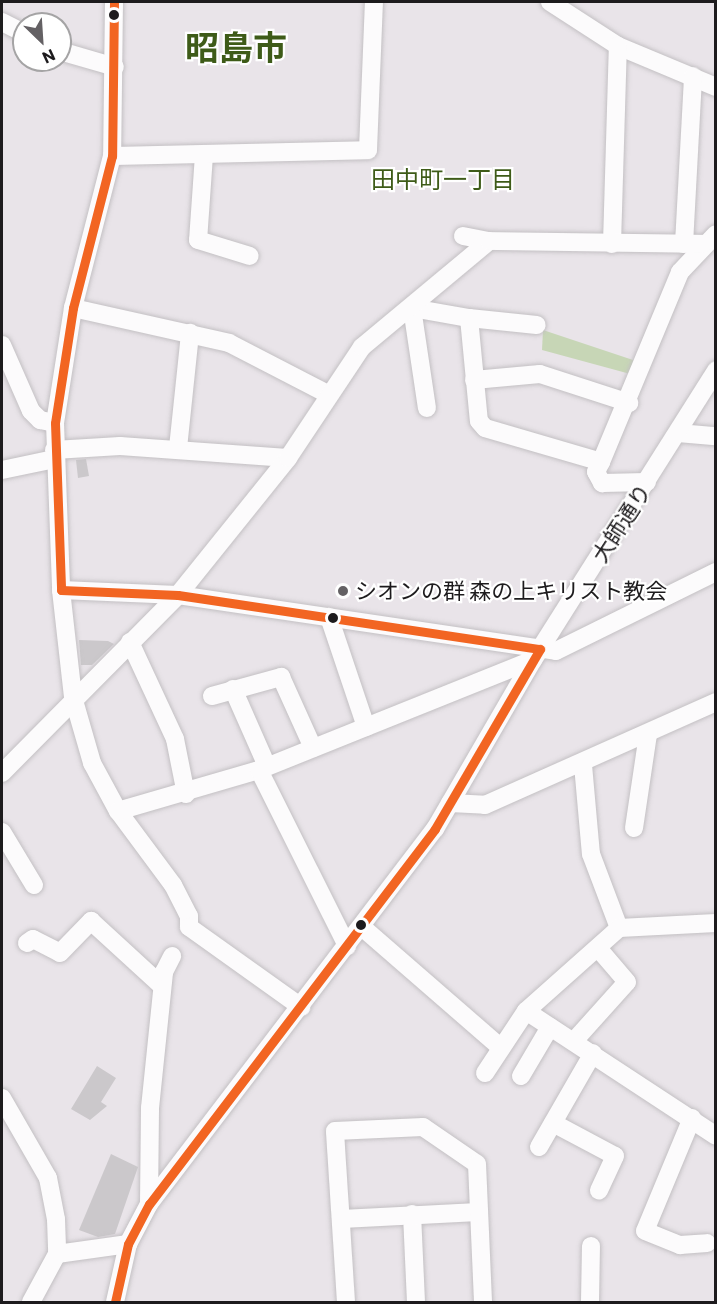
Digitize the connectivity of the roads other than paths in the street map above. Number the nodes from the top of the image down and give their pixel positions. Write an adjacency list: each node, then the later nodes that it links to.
1 (114, 2): 6 (street)
2 (374, 2): 9 (street)
3 (549, 2): 4 (street)
4 (618, 46): 7 (street); 14 (street)
5 (72, 54): 6 (street)
6 (115, 67): 10 (street)
7 (693, 76): 8 (street); 15 (street)
8 (716, 87)
9 (204, 155): 10 (street); 16 (street)
10 (112, 156): 17 (street)
11 (463, 236): 13 (street)
12 (709, 239): 15 (street); 26 (street)
13 (489, 241): 14 (street); 18 (street)
14 (612, 244): 15 (street)
15 (684, 244)
16 (250, 256)
17 (73, 308): 21 (street); 28 (street)
18 (412, 308): 19 (street); 25 (street); 27 (street)
19 (469, 318): 20 (street); 24 (street)
20 (537, 325)
21 (190, 333): 25 (street); 31 (street)
22 (2, 345): 28 (street)
23 (716, 370): 29 (street, 大師通り)
24 (474, 380): 26 (street); 34 (street)
25 (328, 394): 33 (street)
26 (629, 403): 34 (street)
27 (427, 408)
28 (55, 423): 32 (street)
29 (678, 433): 30 (street); 36 (street, 大師通り)
30 (716, 436)
31 (178, 448): 32 (street); 33 (street)
32 (54, 454): 35 (street); 38 (street)
33 (288, 458): 39 (street)
34 (601, 462): 36 (street)
35 (2, 470)
36 (647, 482): 42 (street, 大師通り)
37 (716, 572): 42 (street)
38 (61, 590): 39 (street); 45 (street)
39 (178, 595): 40 (street); 41 (street)
40 (329, 617): 42 (street); 47 (street)
41 (130, 642): 45 (street); 53 (street)
42 (537, 654): 47 (street); 54 (street, 大師通り)
43 (233, 689): 44 (street); 49 (street); 51 (street)
44 (212, 696)
45 (74, 697): 52 (street); 55 (street)
46 (716, 702): 48 (street)
47 (366, 727): 49 (street)
48 (648, 734): 50 (street); 56 (street)
49 (313, 748): 51 (street)
50 (583, 765): 54 (street); 61 (street)
51 (263, 768): 53 (street); 63 (street)
52 (2, 772)
53 (186, 794): 55 (street)
54 (450, 803): 60 (street, 大師通り)
55 (118, 811): 67 (street)
56 (634, 828)
57 (2, 832): 58 (street)
58 (34, 885)
59 (716, 923): 61 (street)
60 (362, 927): 63 (street, 大師通り); 71 (street)
61 (619, 928): 64 (street)
62 (27, 943): 66 (street)
63 (346, 946): 67 (street, 大師通り)
64 (598, 948): 68 (street); 70 (street)
65 (172, 956): 66 (street)
66 (162, 986): 81 (street)
67 (301, 1007): 81 (street, 大師通り)
68 (526, 1011): 69 (street); 71 (street)
69 (550, 1027): 70 (street); 74 (street)
70 (574, 1041): 72 (street)
71 (501, 1048): 73 (street)
72 (593, 1053): 76 (street); 77 (street)
73 (485, 1073)
74 (521, 1076)
75 (2, 1098): 88 (street)
76 (692, 1118): 78 (street); 85 (street)
77 (553, 1123): 79 (street); 80 (street)
78 (716, 1136)
79 (539, 1147)
80 (599, 1191)
81 (148, 1204): 86 (street, 大師通り)
82 (479, 1212): 83 (street); 84 (street); 93 (street)
83 (412, 1214): 84 (street); 92 (street)
84 (340, 1219): 91 (street)
85 (707, 1243)
86 (128, 1245): 88 (street); 90 (street, 大師通り)
87 (591, 1246): 94 (street)
88 (57, 1254): 89 (street)
89 (31, 1302)
90 (115, 1302)
91 (346, 1302)
92 (416, 1302)
93 (483, 1302)
94 (591, 1302)

